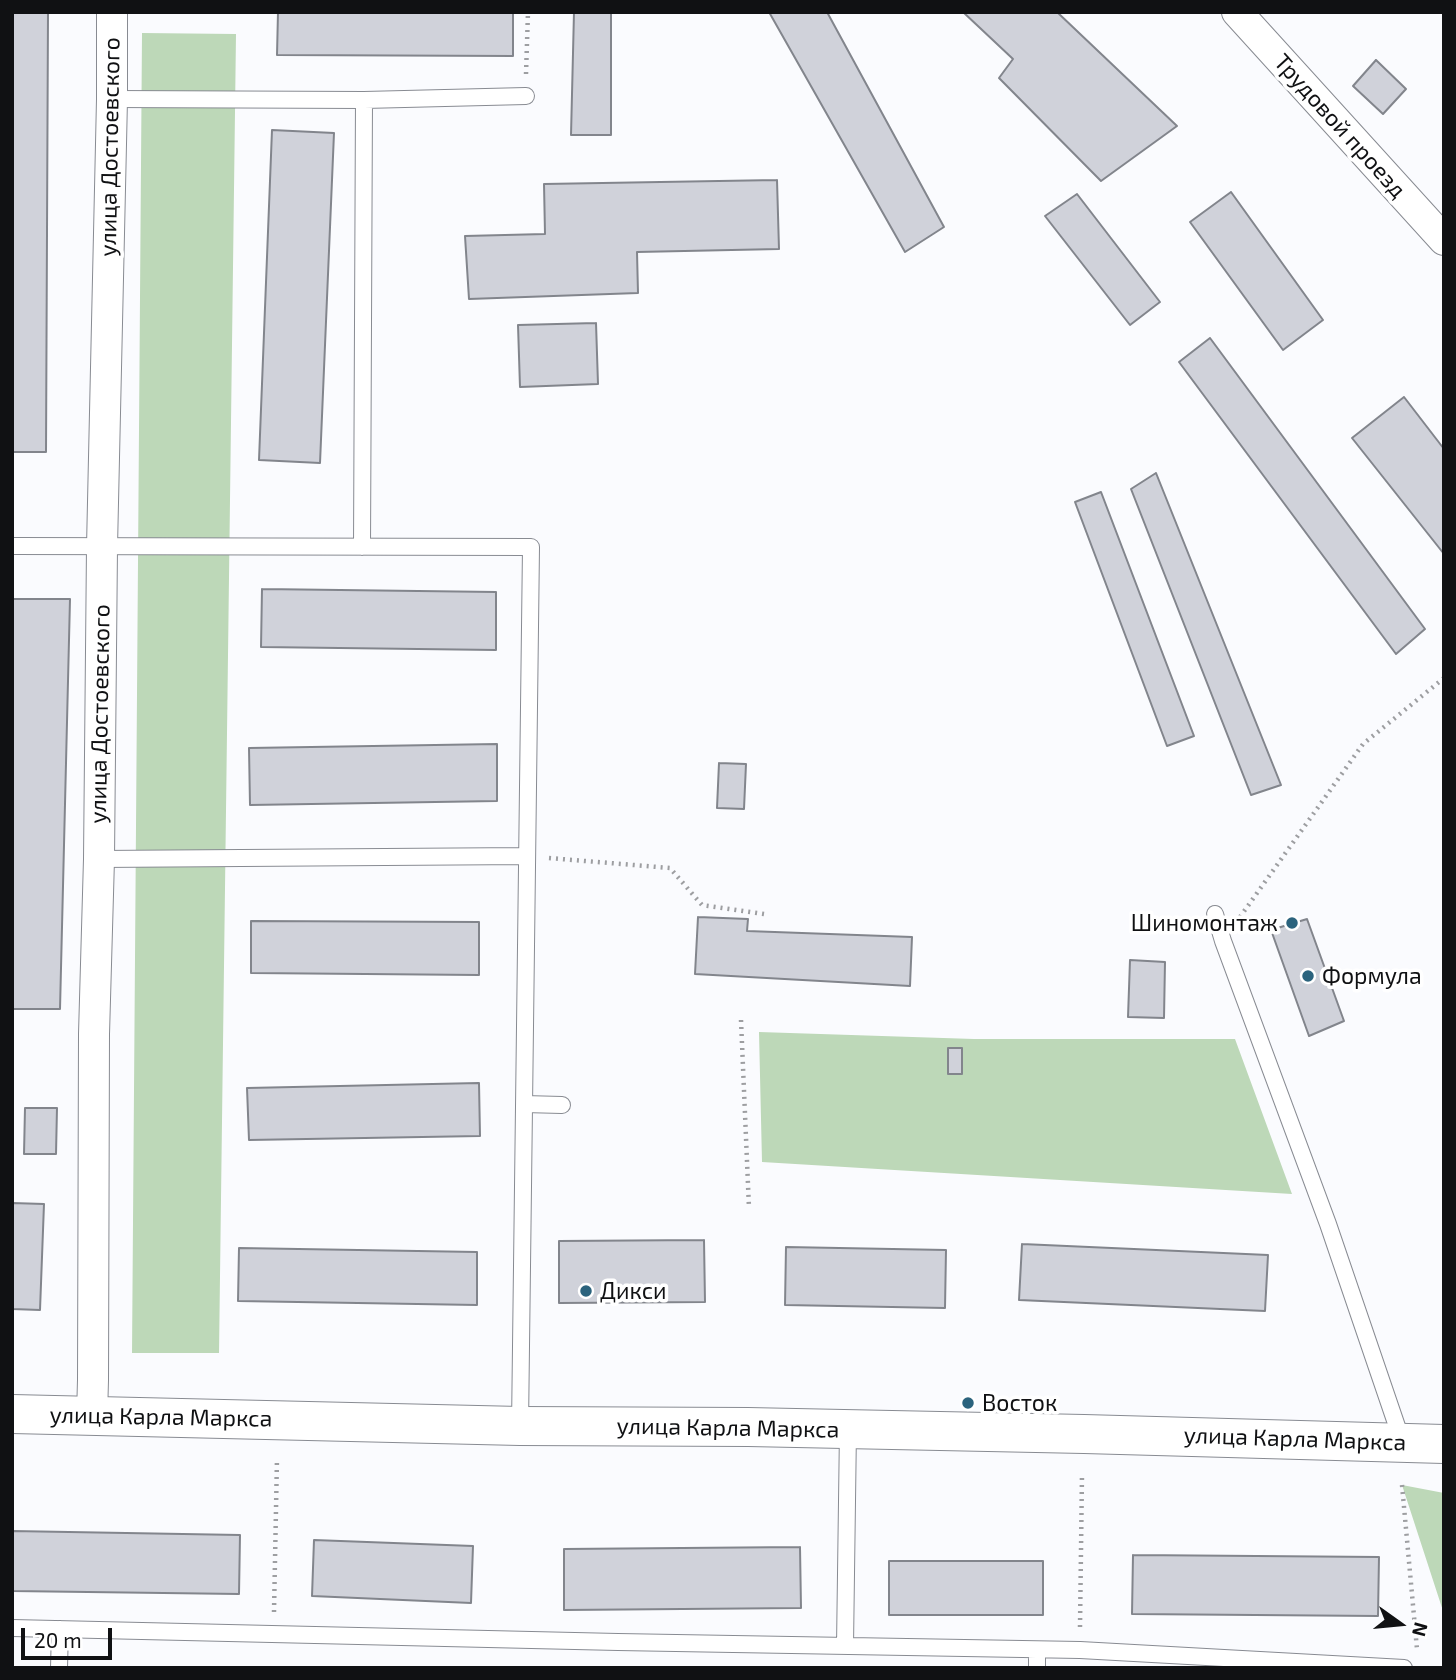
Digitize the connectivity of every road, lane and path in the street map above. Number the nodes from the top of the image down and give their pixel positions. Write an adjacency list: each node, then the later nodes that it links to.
1 (112, 12): 5 (street, улица Достоевского)
2 (528, 12): 4 (path)
3 (1237, 12): 7 (street, Трудовой проезд)
4 (526, 96): 6 (lane)
5 (112, 99): 6 (lane); 9 (street, улица Достоевского)
6 (364, 100): 10 (lane)
7 (1440, 227)
8 (12, 547): 9 (lane)
9 (102, 547): 10 (lane); 13 (street, улица Достоевского)
10 (362, 547): 12 (lane)
11 (1444, 678): 16 (path)
12 (527, 856): 13 (lane); 14 (path); 18 (lane)
13 (99, 859): 22 (street, улица Достоевского)
14 (764, 914)
15 (1215, 914): 16 (lane)
16 (1223, 941): 25 (lane)
17 (741, 1020): 20 (path)
18 (524, 1104): 19 (lane); 23 (lane)
19 (562, 1105)
20 (749, 1208)
21 (12, 1414): 22 (main road, улица Карла Маркса)
22 (92, 1416): 23 (main road, улица Карла Маркса)
23 (520, 1426): 24 (main road, улица Карла Маркса)
24 (848, 1429): 25 (main road, улица Карла Маркса); 33 (lane)
25 (1402, 1441): 26 (main road, улица Карла Маркса)
26 (1444, 1444)
27 (277, 1458): 32 (path)
28 (1082, 1474): 35 (path)
29 (1402, 1485): 36 (path)
30 (12, 1628): 31 (lane)
31 (60, 1629): 32 (lane); 37 (lane)
32 (274, 1634): 33 (lane)
33 (845, 1646): 34 (lane)
34 (1037, 1650): 35 (lane); 38 (lane)
35 (1080, 1650): 39 (lane)
36 (1417, 1655)
37 (59, 1668)
38 (1037, 1668)
39 (1404, 1668)

